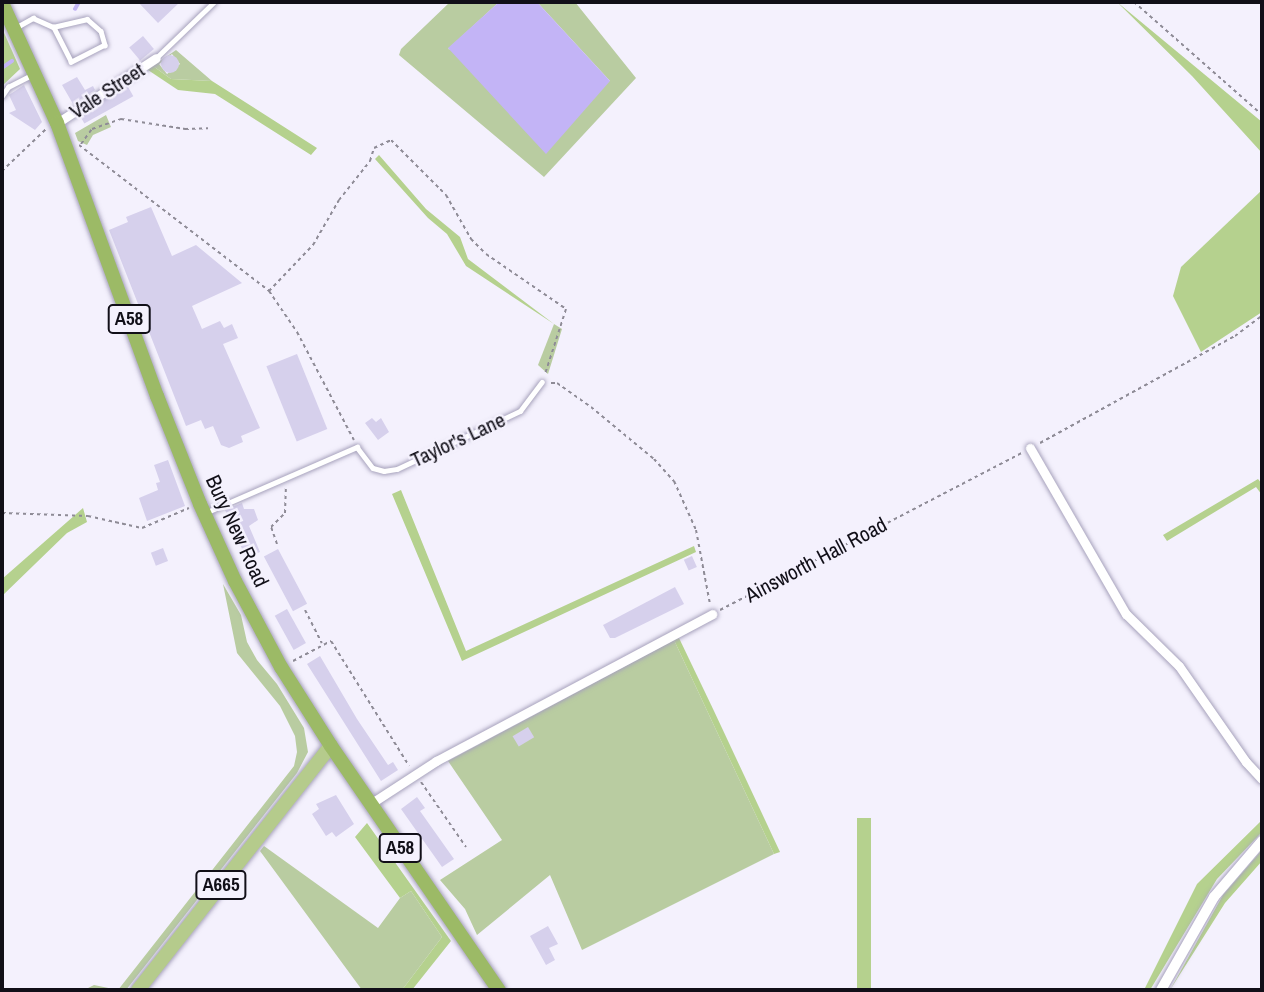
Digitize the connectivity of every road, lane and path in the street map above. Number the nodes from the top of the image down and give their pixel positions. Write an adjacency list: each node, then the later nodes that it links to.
1 (214, 2): 6 (lane)
2 (1135, 2): 9 (path)
3 (2, 3): 5 (highway, A58)
4 (53, 27): 4 (lane); 5 (lane)
5 (15, 29): 7 (highway, Bury New Road / A58)
6 (156, 58): 10 (street, Vale Street)
7 (35, 74): 8 (lane); 10 (highway, Bury New Road / A58)
8 (2, 96)
9 (1262, 115)
10 (57, 123): 12 (highway, Bury New Road / A58); 13 (path)
11 (208, 128): 12 (path)
12 (73, 147): 14 (path); 20 (highway, Bury New Road / A58)
13 (2, 171)
14 (269, 291): 16 (path); 17 (path)
15 (1262, 316): 18 (path, Ainsworth Hall Road)
16 (542, 382): 17 (lane, Taylor's Lane); 24 (path)
17 (357, 447): 19 (lane)
18 (1030, 448): 24 (path, Ainsworth Hall Road); 29 (street)
19 (284, 479): 20 (lane); 22 (path)
20 (202, 509): 21 (path); 26 (highway, Bury New Road / A58)
21 (2, 513)
22 (277, 544)
23 (305, 610): 25 (path)
24 (712, 614): 28 (street)
25 (323, 645): 26 (path); 28 (path)
26 (281, 667): 27 (highway, Bury New Road / A58)
27 (331, 746): 30 (highway, Bury New Road / A58); 33 (main road, A665)
28 (415, 774): 30 (street); 32 (path)
29 (1262, 779)
30 (370, 804): 34 (highway, Bury New Road / A58)
31 (1262, 841): 35 (street)
32 (466, 847)
33 (138, 990)
34 (499, 990)
35 (1161, 990)

